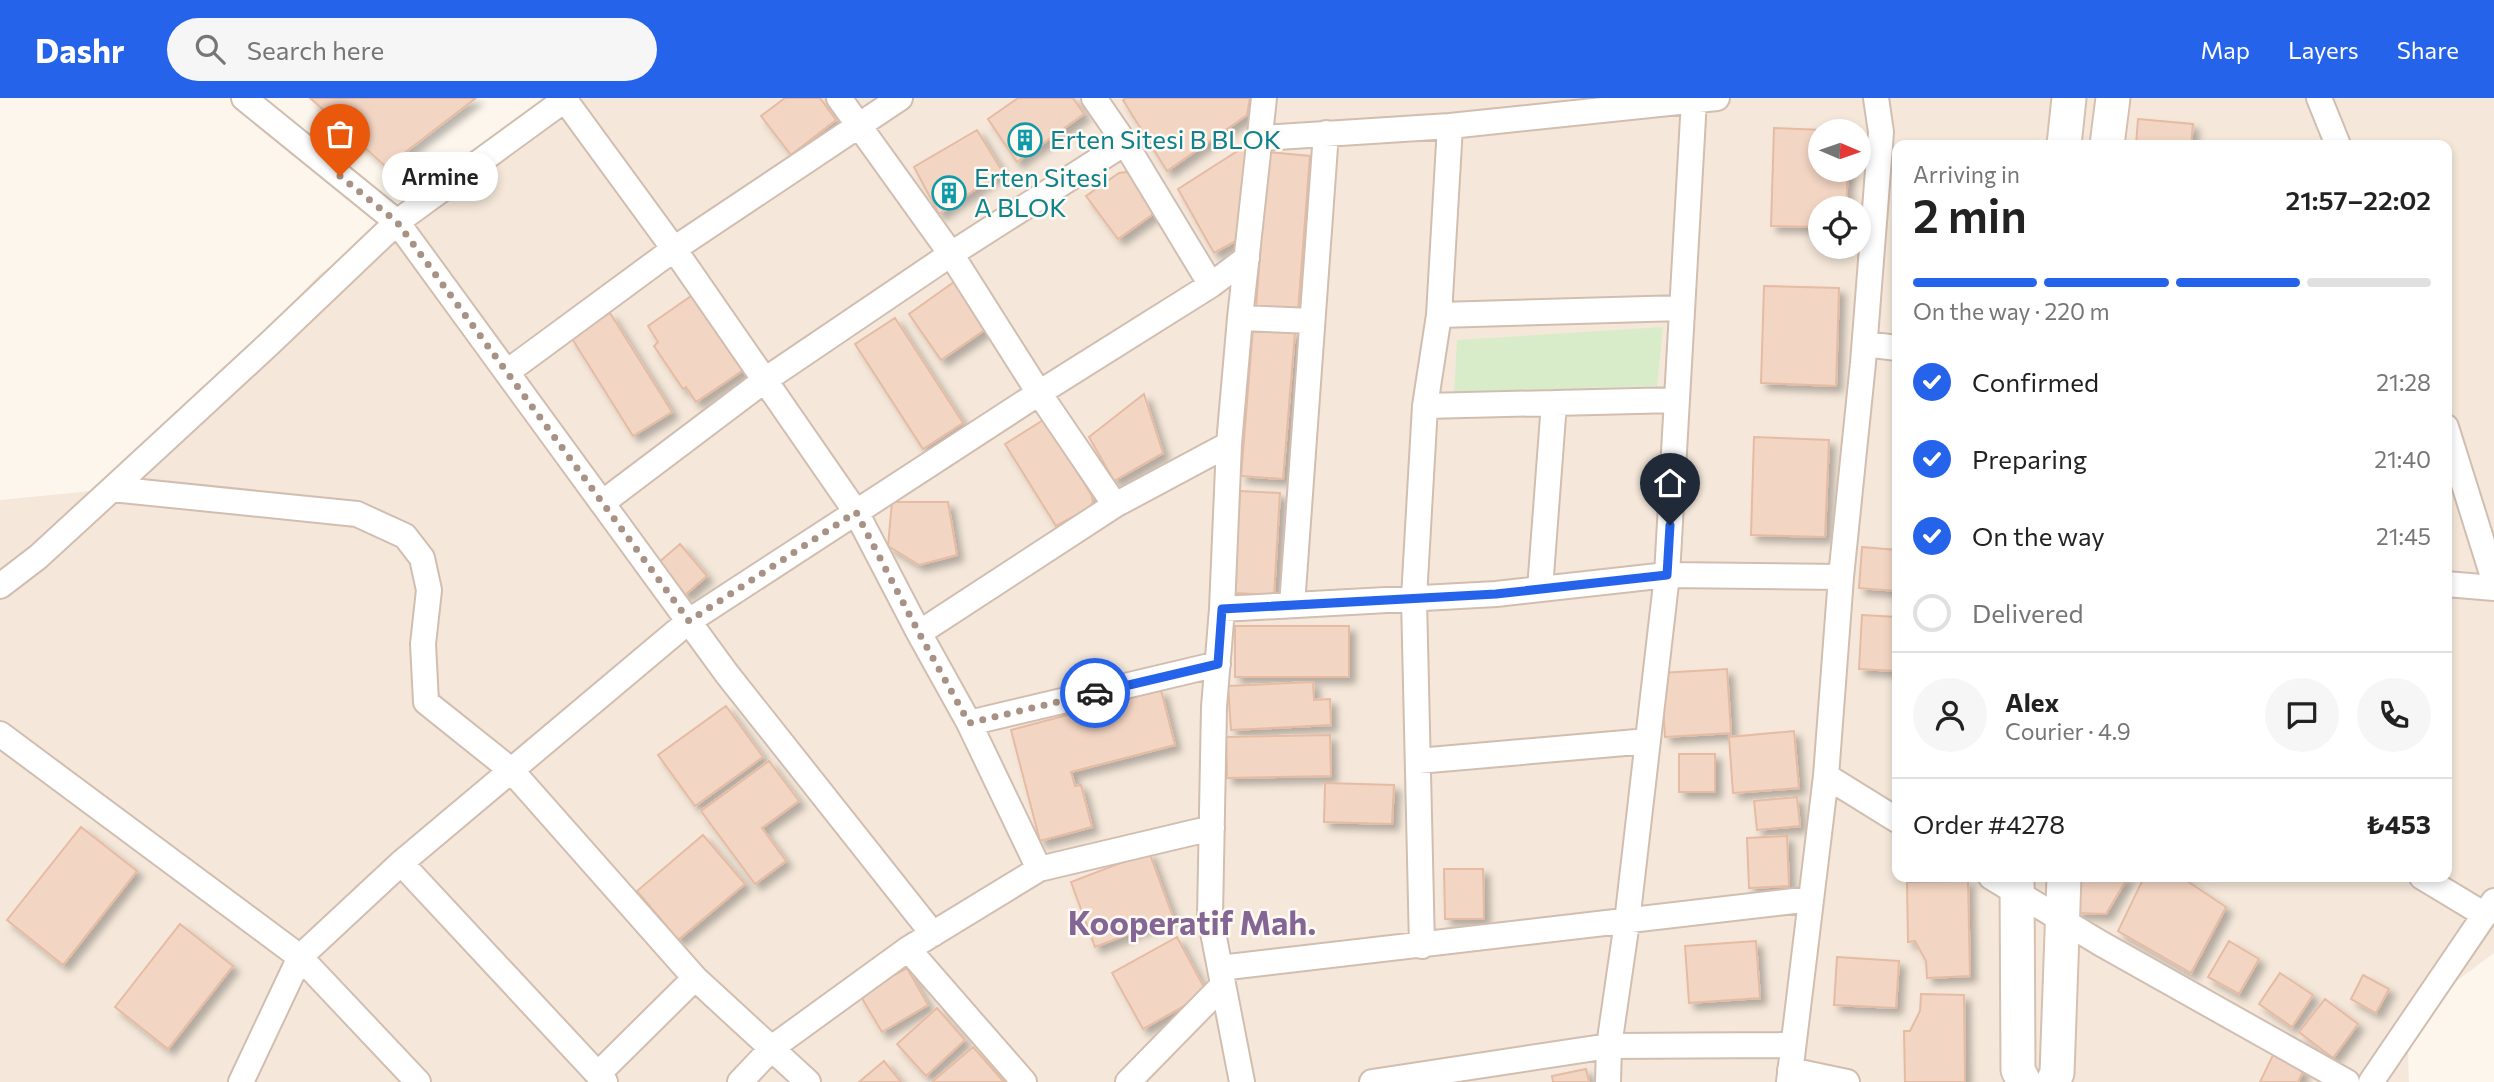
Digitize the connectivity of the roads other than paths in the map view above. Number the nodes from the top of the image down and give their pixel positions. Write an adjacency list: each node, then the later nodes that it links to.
1 (244, 98): 20 (street)
2 (839, 98): 12 (street)
3 (900, 98): 12 (street)
4 (1094, 98): 19 (street)
5 (1264, 98): 15 (street)
6 (1876, 98): 29 (street)
7 (2069, 98): 16 (street)
8 (2113, 98): 17 (street)
9 (2319, 98): 18 (street)
10 (566, 99): 20 (street); 21 (street)
11 (1706, 99): 13 (street); 25 (street)
12 (857, 125): 21 (street); 22 (street)
13 (1450, 126): 14 (street); 26 (street)
14 (1326, 133): 15 (street); 28 (street)
15 (1261, 138): 23 (street)
16 (2065, 140)
17 (2108, 140)
18 (2336, 140)
19 (1125, 143): 22 (street); 24 (street)
20 (397, 222): 31 (street); 39 (street)
21 (674, 248): 31 (street); 32 (street)
22 (951, 254): 32 (street); 33 (street)
23 (1247, 258): 24 (street); 27 (street)
24 (1211, 285): 33 (street)
25 (1682, 308): 26 (street); 34 (street)
26 (1439, 315): 36 (street)
27 (1240, 318): 28 (street); 37 (street)
28 (1312, 321): 51 (street)
29 (1865, 344): 30 (street); 44 (street)
30 (1892, 347)
31 (507, 372): 40 (street)
32 (765, 380): 40 (street); 42 (street)
33 (1039, 393): 41 (street); 42 (street)
34 (1677, 400): 35 (street); 43 (street)
35 (1554, 403): 36 (street); 49 (street)
36 (1425, 406): 50 (street)
37 (1229, 444): 41 (street); 52 (street)
38 (2452, 446): 45 (street)
39 (112, 489): 47 (street); 60 (street)
40 (602, 503): 53 (street)
41 (1115, 505): 54 (street)
42 (856, 512): 53 (street); 54 (street)
43 (1667, 575): 44 (street); 49 (street); 58 (street)
44 (1841, 578): 61 (street)
45 (2494, 580)
46 (2452, 584): 48 (street)
47 (0, 586)
48 (2494, 588)
49 (1540, 589): 50 (street)
50 (1414, 598): 51 (street); 59 (street)
51 (1292, 605): 52 (street)
52 (1222, 609): 55 (street)
53 (689, 621): 60 (street); 73 (street)
54 (919, 633): 56 (street)
55 (1218, 664): 56 (street); 63 (street)
56 (969, 723): 65 (street)
57 (0, 734): 76 (street)
58 (1648, 741): 59 (street); 72 (street)
59 (1418, 761): 74 (street)
60 (511, 770): 64 (street); 78 (street)
61 (1826, 776): 62 (street); 69 (street)
62 (1892, 817)
63 (1212, 828): 65 (street); 77 (street)
64 (401, 863): 76 (street); 83 (street)
65 (1039, 869): 73 (street)
66 (2008, 882): 71 (street); 94 (street)
67 (2064, 882): 71 (street)
68 (2433, 882): 70 (street)
69 (1811, 899): 72 (street); 79 (street)
70 (2489, 908): 97 (street)
71 (2063, 920): 95 (street); 96 (street)
72 (1627, 922): 74 (street); 80 (street)
73 (933, 934): 75 (street)
74 (1422, 946): 77 (street)
75 (908, 949): 81 (street); 88 (street)
76 (300, 957): 84 (street); 85 (street)
77 (1222, 977): 89 (street); 90 (street)
78 (695, 978): 81 (street); 83 (street)
79 (1793, 1045): 80 (street); 82 (street)
80 (1609, 1046): 91 (street); 92 (street)
81 (773, 1047): 86 (street); 87 (street)
82 (1789, 1076): 93 (street)
83 (602, 1078)
84 (241, 1082)
85 (418, 1082)
86 (740, 1082)
87 (808, 1082)
88 (1024, 1082)
89 (1128, 1082)
90 (1242, 1082)
91 (1372, 1082)
92 (1608, 1082)
93 (1847, 1082)
94 (2024, 1082)
95 (2053, 1082)
96 (2347, 1082)
97 (2371, 1082)

